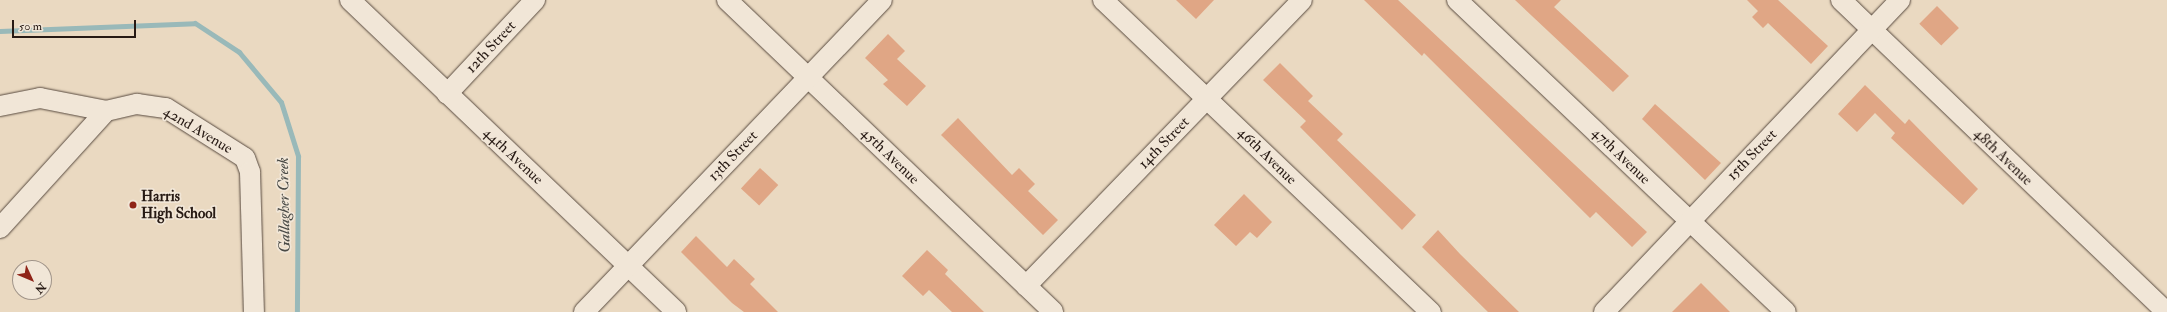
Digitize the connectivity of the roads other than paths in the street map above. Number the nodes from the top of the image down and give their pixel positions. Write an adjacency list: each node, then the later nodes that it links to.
1 (350, 0): 12 (street, 44th Avenue)
2 (535, 0): 12 (street, 12th Street)
3 (727, 0): 11 (street, 45th Avenue)
4 (882, 0): 11 (street, 13th Street)
5 (1103, 0): 13 (street, 46th Avenue)
6 (1302, 0): 13 (street, 14th Street)
7 (1457, 0): 16 (street, 47th Avenue)
8 (1841, 0): 10 (street, 48th Avenue)
9 (1900, 0): 10 (street, 15th Street)
10 (1872, 29): 16 (street, 15th Street); 27 (street, 48th Avenue)
11 (809, 78): 18 (street, 13th Street); 19 (street, 45th Avenue)
12 (447, 94): 18 (street, 44th Avenue)
13 (1207, 98): 19 (street, 14th Street); 24 (street, 46th Avenue)
14 (0, 106): 15 (street)
15 (106, 111): 17 (street); 20 (street, 42nd Avenue)
16 (1688, 221): 25 (street, 15th Street); 26 (street, 47th Avenue)
17 (0, 228)
18 (629, 265): 21 (street, 13th Street); 22 (street, 44th Avenue)
19 (1026, 286): 23 (street, 45th Avenue)
20 (254, 312)
21 (584, 312)
22 (676, 312)
23 (1053, 312)
24 (1431, 312)
25 (1604, 312)
26 (1786, 312)
27 (2166, 312)

